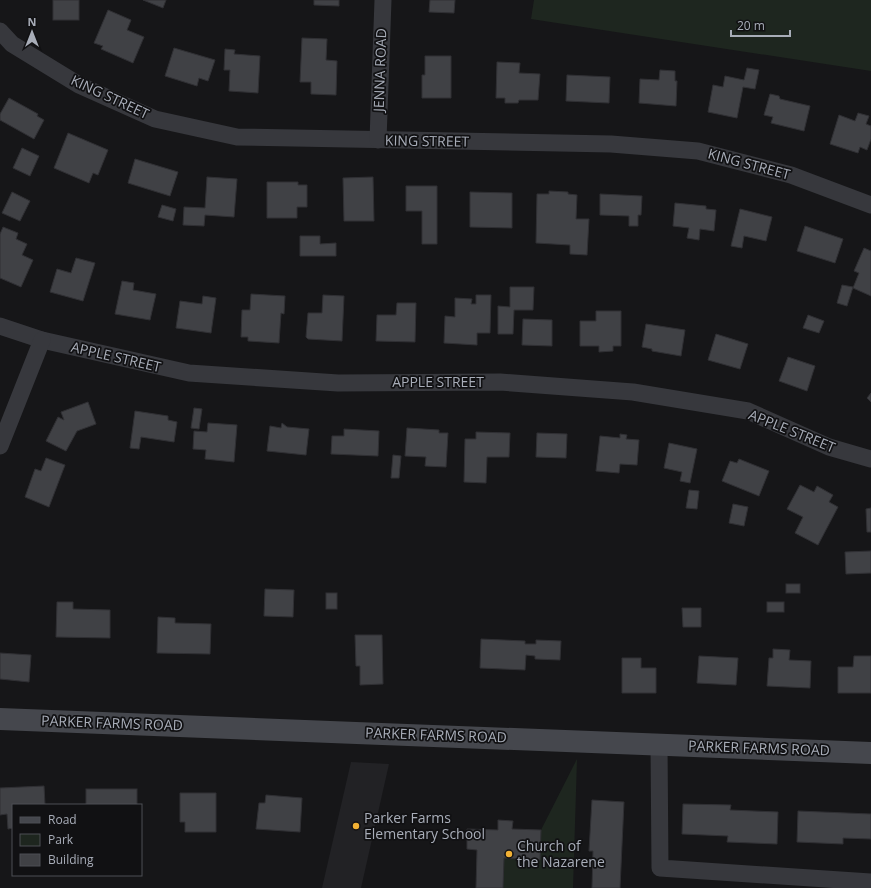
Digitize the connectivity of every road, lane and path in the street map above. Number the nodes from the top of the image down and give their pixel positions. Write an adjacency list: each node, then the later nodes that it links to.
1 (383, 0): 3 (street, JENNA ROAD)
2 (0, 31): 3 (street, KING STREET)
3 (378, 140): 4 (street, KING STREET)
4 (871, 205)
5 (0, 326): 6 (street, APPLE STREET)
6 (42, 340): 7 (street); 8 (street, APPLE STREET)
7 (0, 446)
8 (871, 459)
9 (0, 719): 10 (street, PARKER FARMS ROAD)
10 (659, 744): 11 (street, PARKER FARMS ROAD); 12 (street)
11 (871, 753)
12 (871, 882)

